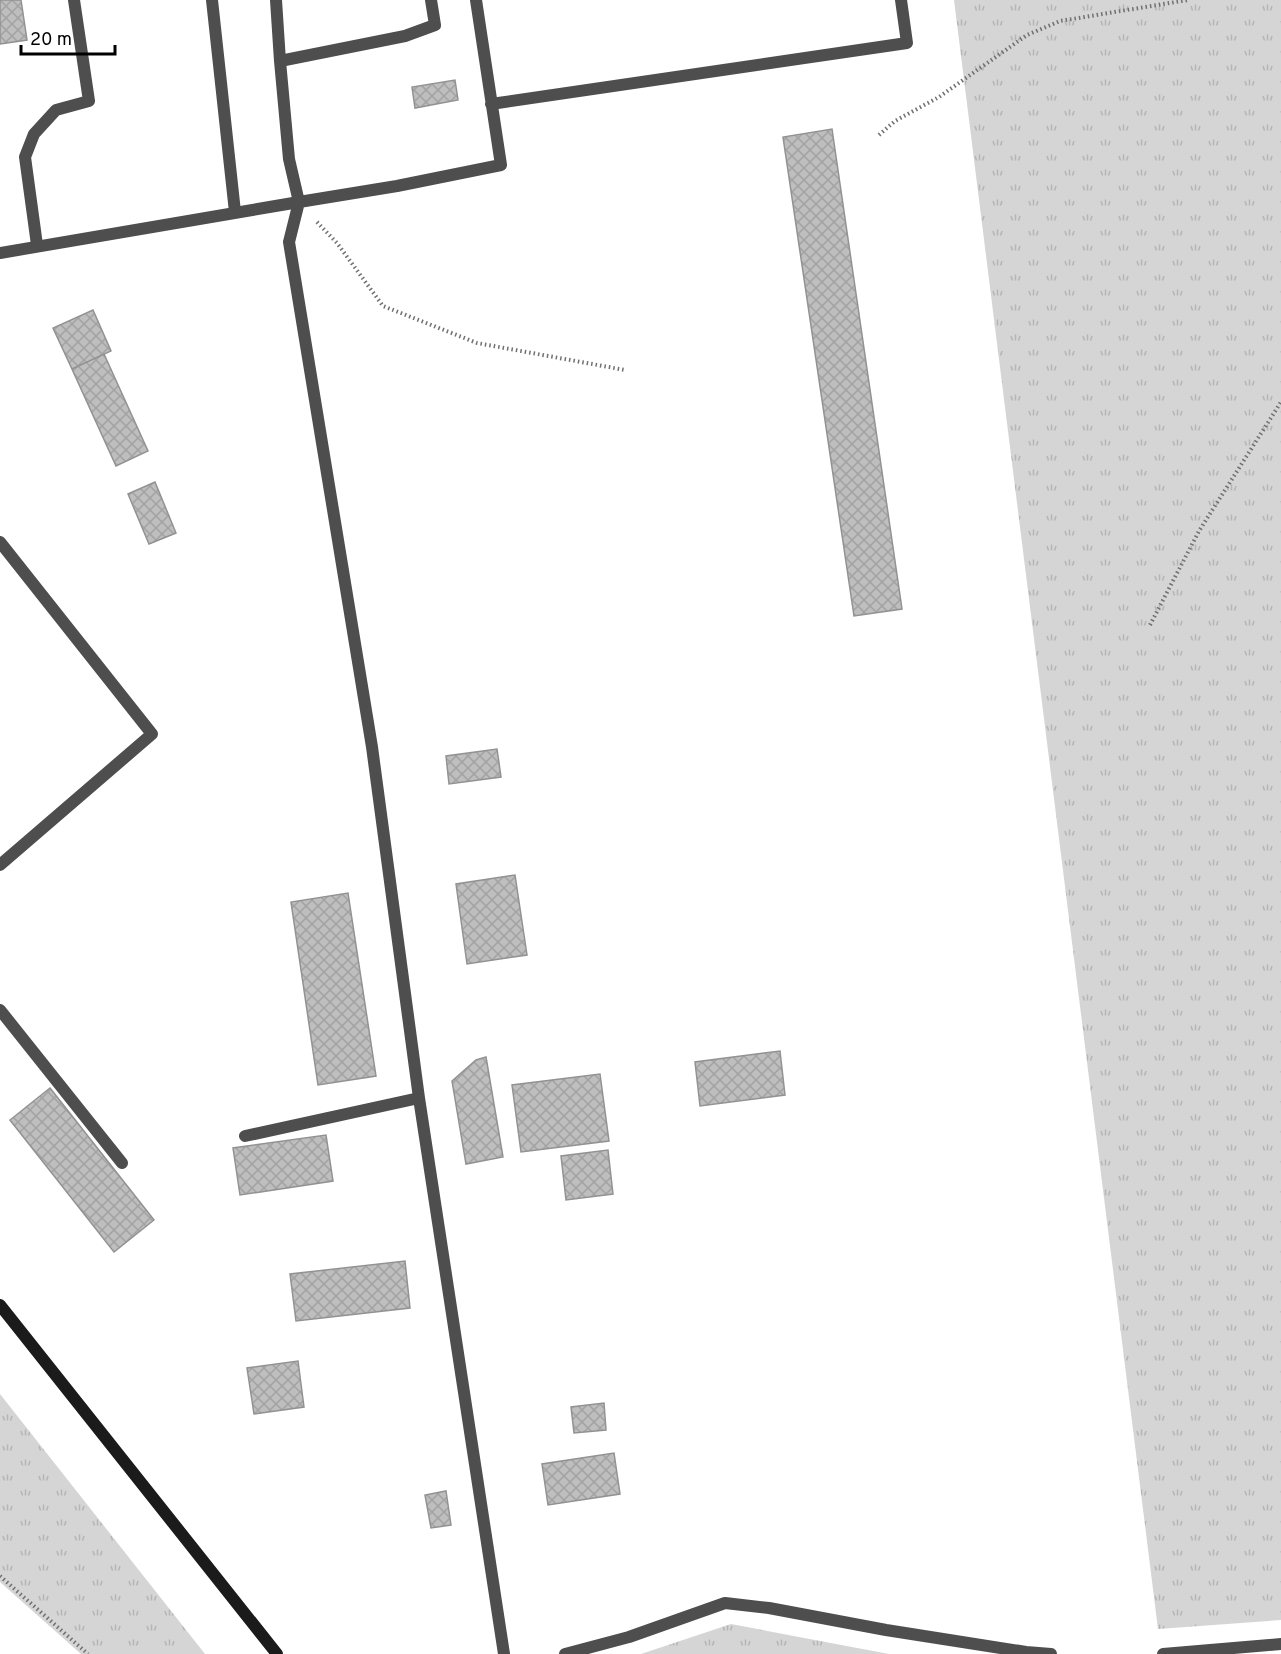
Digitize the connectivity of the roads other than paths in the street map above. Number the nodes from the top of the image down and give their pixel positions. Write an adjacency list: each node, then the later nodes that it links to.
1 (74, 0): 11 (street)
2 (212, 0): 10 (street)
3 (276, 0): 7 (street)
4 (431, 0): 7 (street)
5 (476, 0): 8 (street)
6 (901, 0): 8 (street)
7 (280, 61): 9 (street)
8 (491, 104): 9 (street)
9 (299, 202): 10 (street); 16 (street)
10 (235, 212): 11 (street)
11 (37, 245): 12 (street)
12 (0, 253)
13 (0, 542): 14 (street)
14 (1, 862)
15 (0, 1010): 18 (street)
16 (419, 1098): 17 (street); 22 (street)
17 (245, 1136)
18 (122, 1163)
19 (0, 1305): 21 (main road)
20 (1281, 1644): 25 (street)
21 (277, 1654)
22 (504, 1654)
23 (565, 1654): 24 (street)
24 (1051, 1654)
25 (1163, 1654)

